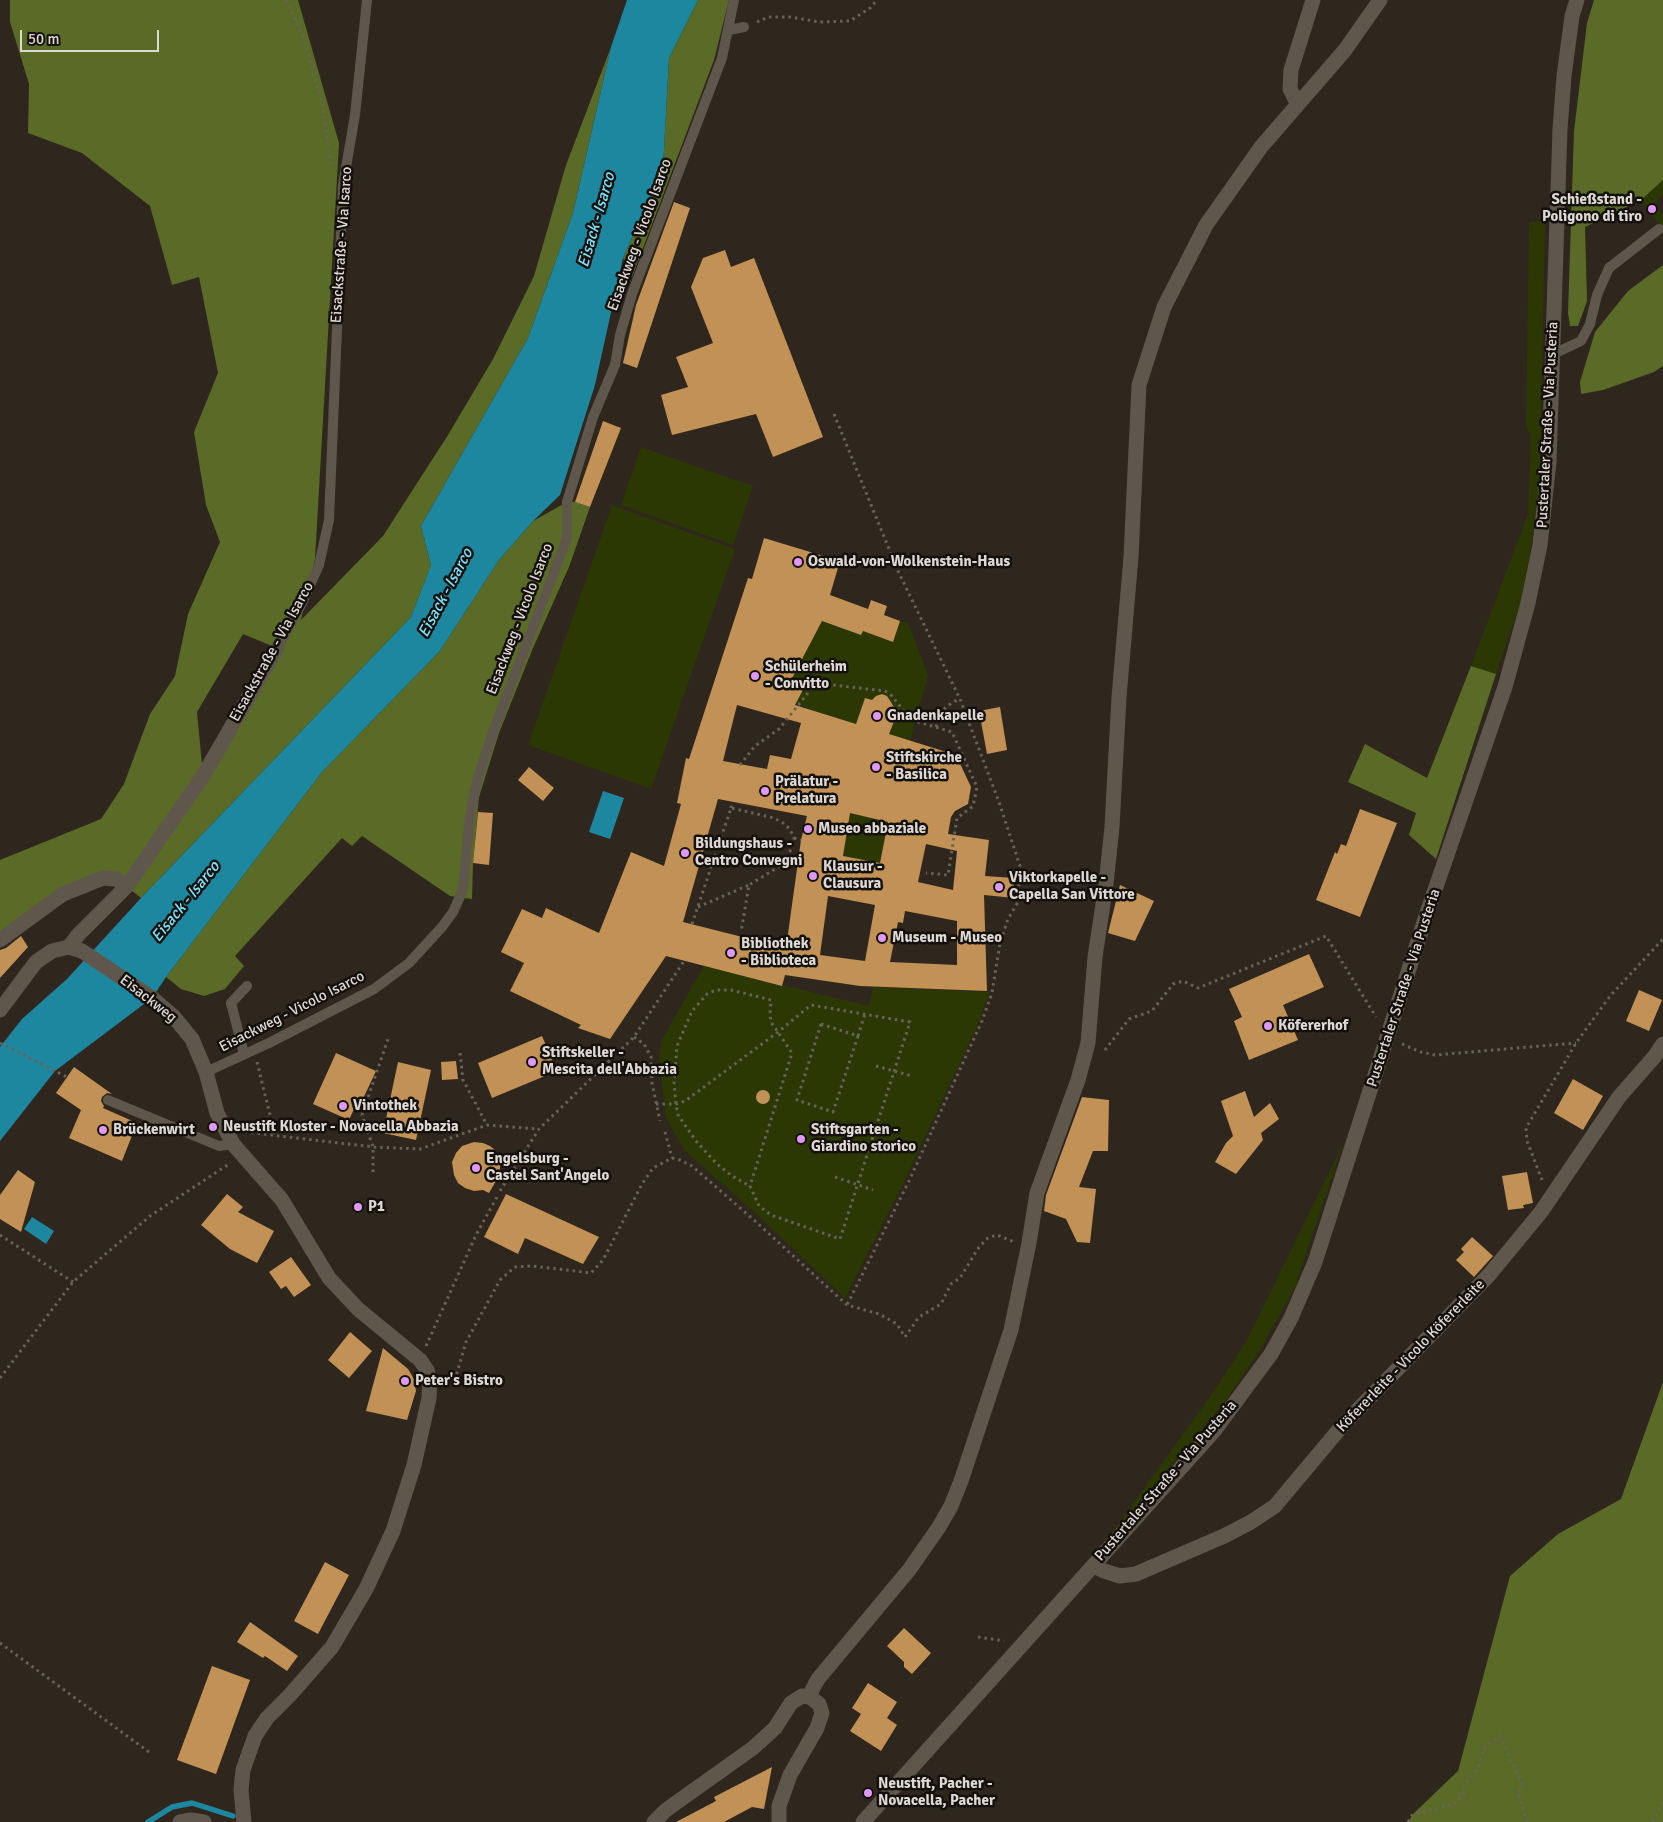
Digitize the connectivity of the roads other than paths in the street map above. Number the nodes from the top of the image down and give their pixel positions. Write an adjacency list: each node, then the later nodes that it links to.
1 (367, 0): 11 (lane, Eisackstraße - Via Isarco)
2 (734, 0): 7 (lane, Eisackweg - Vicolo Isarco)
3 (1313, 0): 8 (street)
4 (1380, 0): 8 (street)
5 (1578, 0): 10 (street, Pustertaler Straße - Via Pusteria)
6 (744, 27): 7 (lane)
7 (729, 30): 17 (lane, Eisackweg - Vicolo Isarco)
8 (1297, 103): 23 (street)
9 (1659, 229): 10 (lane)
10 (1553, 354): 22 (street, Pustertaler Straße - Via Pusteria)
11 (277, 648): 12 (street, Eisackstraße - Via Isarco)
12 (127, 886): 13 (street); 14 (street, Eisackstraße - Via Isarco)
13 (0, 940)
14 (75, 949): 16 (street); 19 (street, Eisackweg)
15 (247, 986): 17 (lane)
16 (0, 1010)
17 (244, 1054): 19 (lane, Eisackweg - Vicolo Isarco)
18 (1660, 1056): 22 (street, Köfererleite - Vicolo Köfererleite)
19 (206, 1072): 21 (street, Eisackweg)
20 (108, 1100): 21 (lane)
21 (233, 1144): 26 (street, Eisackweg)
22 (1094, 1566): 29 (street, Pustertaler Straße - Via Pusteria)
23 (810, 1697): 27 (street); 28 (street)
24 (180, 1822): 25 (street)
25 (204, 1822)
26 (244, 1822)
27 (654, 1822)
28 (779, 1822)
29 (863, 1822)

